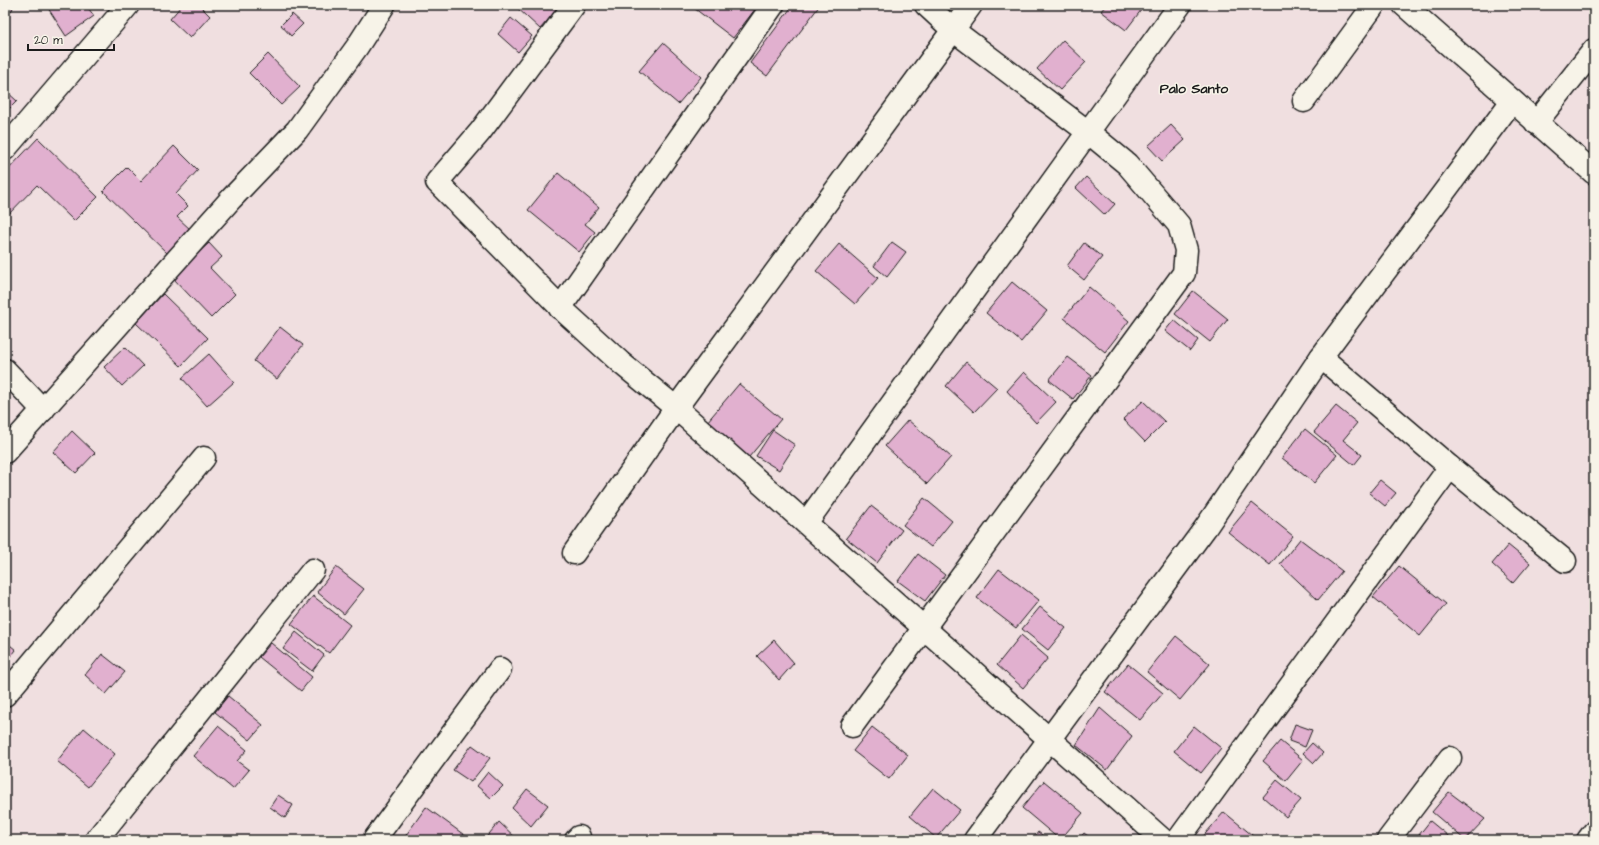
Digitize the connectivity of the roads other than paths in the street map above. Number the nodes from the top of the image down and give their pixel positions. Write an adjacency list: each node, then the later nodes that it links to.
1 (128, 5): 16 (street)
2 (384, 5): 22 (street)
3 (574, 5): 18 (street)
4 (773, 5): 18 (street)
5 (926, 5): 10 (street)
6 (971, 5): 10 (street)
7 (1180, 5): 15 (street)
8 (1374, 5): 12 (street)
9 (1404, 5): 13 (street)
10 (953, 30): 15 (street); 21 (street)
11 (1594, 50): 14 (street)
12 (1304, 101)
13 (1512, 101): 14 (street); 19 (street)
14 (1536, 123): 17 (street)
15 (1088, 132): 26 (street); 30 (street)
16 (5, 149)
17 (1594, 173)
18 (560, 308): 21 (street)
19 (1321, 357): 25 (street); 34 (street)
20 (5, 370): 22 (street)
21 (676, 408): 26 (street); 27 (street)
22 (43, 410): 23 (street)
23 (5, 452)
24 (204, 458): 32 (street)
25 (1450, 467): 28 (street); 41 (street)
26 (806, 523): 30 (street)
27 (574, 552)
28 (1565, 561)
29 (313, 570): 37 (street)
30 (924, 628): 33 (street); 34 (street)
31 (500, 669): 38 (street)
32 (5, 695)
33 (852, 726)
34 (1049, 739): 39 (street); 40 (street)
35 (1450, 758): 42 (street)
36 (1594, 832): 43 (street)
37 (96, 840)
38 (374, 840)
39 (976, 840)
40 (1163, 840)
41 (1178, 840)
42 (1388, 840)
43 (1588, 840)

